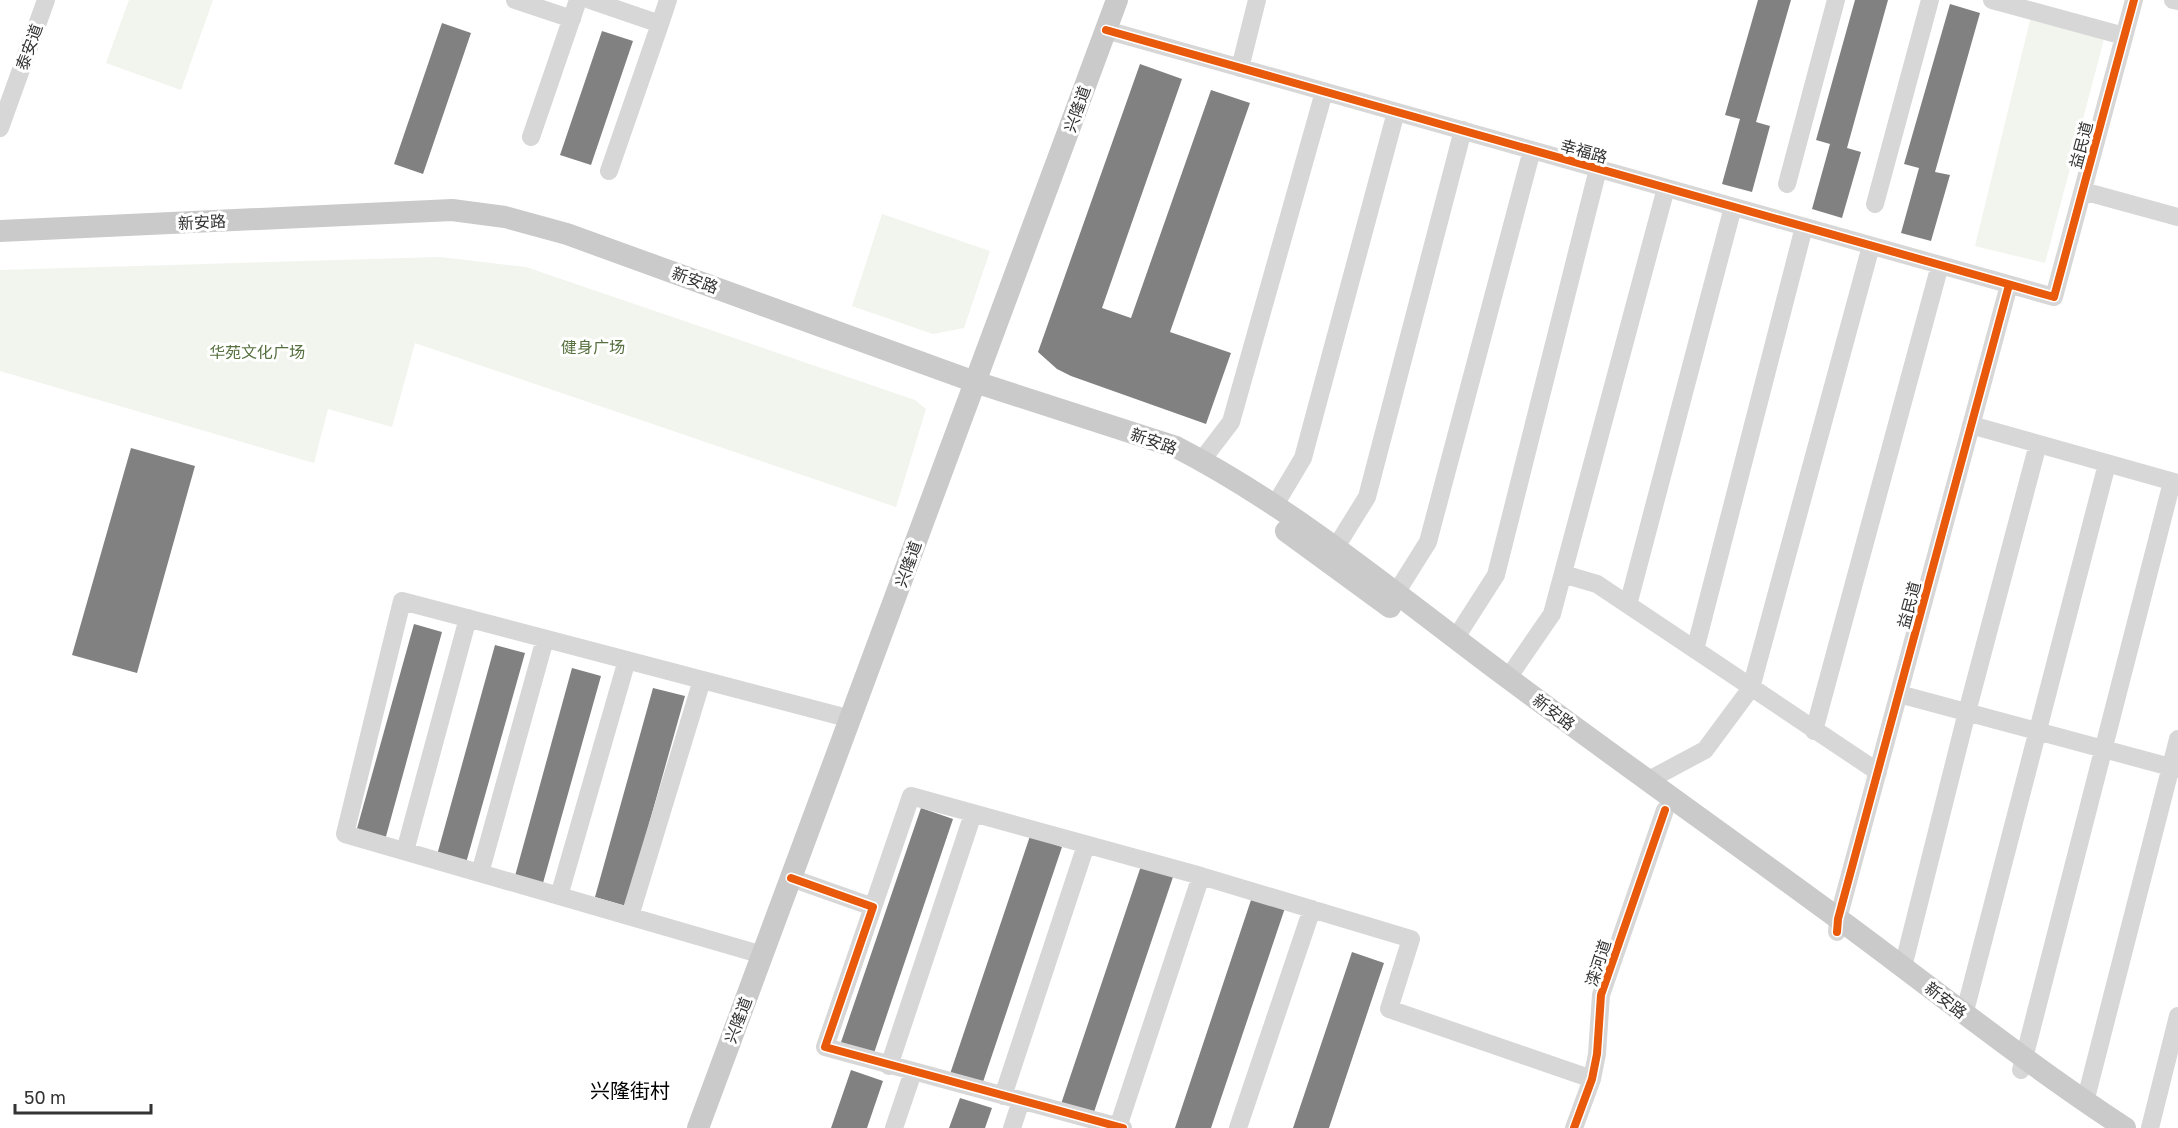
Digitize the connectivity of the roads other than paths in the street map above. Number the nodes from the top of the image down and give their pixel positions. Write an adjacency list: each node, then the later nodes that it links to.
1 (46, 0): 22 (street, 泰安道)
2 (515, 0): 14 (street)
3 (578, 0): 15 (street)
4 (590, 0): 16 (street)
5 (668, 0): 16 (street)
6 (1117, 0): 17 (main road, 兴隆道)
7 (1257, 0): 19 (street)
8 (1836, 0): 28 (street)
9 (1930, 0): 31 (street)
10 (1992, 0): 18 (street)
11 (2134, 0): 18 (street, 益民道)
12 (2173, 0): 13 (street)
13 (2178, 1)
14 (552, 6): 15 (street)
15 (572, 19): 24 (street)
16 (660, 24): 27 (street)
17 (1106, 30): 19 (street, 幸福路); 41 (main road, 兴隆道)
18 (2124, 36): 30 (street, 益民道)
19 (1240, 68): 20 (street, 幸福路)
20 (1324, 92): 21 (street, 幸福路); 44 (street)
21 (1396, 112): 23 (street, 幸福路); 47 (street)
22 (0, 128)
23 (1463, 130): 25 (street, 幸福路); 48 (street)
24 (531, 137)
25 (1532, 150): 26 (street, 幸福路); 50 (street)
26 (1598, 169): 29 (street, 幸福路); 54 (street)
27 (609, 171)
28 (1787, 184)
29 (1666, 188): 32 (street, 幸福路); 49 (street)
30 (2082, 191): 33 (street); 40 (street, 益民道)
31 (1875, 204)
32 (1733, 207): 34 (street, 幸福路); 51 (street)
33 (2178, 215)
34 (1804, 227): 37 (street, 幸福路); 55 (street)
35 (0, 231): 41 (main road, 新安路)
36 (0, 243): 41 (main road, 新安路)
37 (1871, 246): 38 (street, 幸福路); 59 (street)
38 (1940, 265): 39 (street, 幸福路); 63 (street)
39 (2009, 285): 40 (street, 幸福路); 42 (street, 益民道)
40 (2054, 297)
41 (974, 388): 44 (main road, 新安路); 62 (main road, 兴隆道); 70 (main road, 新安路)
42 (1971, 425): 43 (street); 60 (street, 益民道)
43 (2038, 444): 45 (street); 61 (street)
44 (1202, 460): 47 (main road, 新安路)
45 (2107, 464): 46 (street); 64 (street)
46 (2175, 483): 66 (street)
47 (1275, 505): 48 (main road, 新安路)
48 (1336, 547): 50 (main road, 新安路)
49 (1563, 574): 51 (street); 57 (street)
50 (1396, 593): 54 (main road, 新安路)
51 (1628, 605): 55 (street)
52 (468, 618): 53 (street); 73 (street); 73 (street)
53 (545, 639): 56 (street); 74 (street)
54 (1455, 639): 57 (main road, 新安路)
55 (1695, 650): 59 (street)
56 (627, 660): 58 (street); 77 (street)
57 (1508, 678): 69 (main road, 新安路)
58 (702, 680): 62 (street); 80 (street)
59 (1751, 688): 63 (street); 69 (street)
60 (1899, 694): 61 (street); 68 (street, 益民道)
61 (1967, 712): 64 (street); 83 (street)
62 (850, 719): 76 (main road, 兴隆道)
63 (1814, 731): 68 (street)
64 (2036, 731): 66 (street); 84 (street)
65 (2178, 739): 67 (street)
66 (2102, 748): 67 (street); 86 (street)
67 (2174, 768): 92 (street)
68 (1878, 772): 81 (street, 益民道)
69 (1647, 781): 81 (main road, 新安路)
70 (1665, 810): 81 (main road, 新安路); 89 (street, 滦河道)
71 (973, 814): 72 (street); 78 (street); 87 (street)
72 (1086, 845): 75 (street); 90 (street)
73 (405, 851): 74 (street)
74 (480, 873): 77 (street)
75 (1201, 876): 79 (street); 93 (street)
76 (791, 878): 78 (street); 82 (main road, 兴隆道)
77 (559, 896): 80 (street)
78 (873, 907): 87 (street)
79 (1312, 909): 89 (street); 97 (street)
80 (630, 916): 82 (street)
81 (1837, 925): 83 (main road, 新安路); 86 (main road, 新安路)
82 (763, 955): 94 (main road, 兴隆道)
83 (1903, 968): 84 (main road, 新安路)
84 (1964, 1015): 86 (main road, 新安路)
85 (2178, 1016): 101 (street)
86 (2023, 1064): 92 (main road, 新安路); 99 (main road, 新安路)
87 (889, 1066): 88 (street)
88 (913, 1072): 90 (street); 95 (street)
89 (1592, 1079): 98 (street, 滦河道)
90 (1003, 1096): 91 (street)
91 (1021, 1101): 93 (street); 96 (street)
92 (2085, 1102): 100 (main road, 新安路)
93 (1120, 1127)
94 (698, 1128)
95 (894, 1128)
96 (1012, 1128)
97 (1238, 1128)
98 (1574, 1128)
99 (2104, 1128)
100 (2125, 1128)
101 (2150, 1128)

